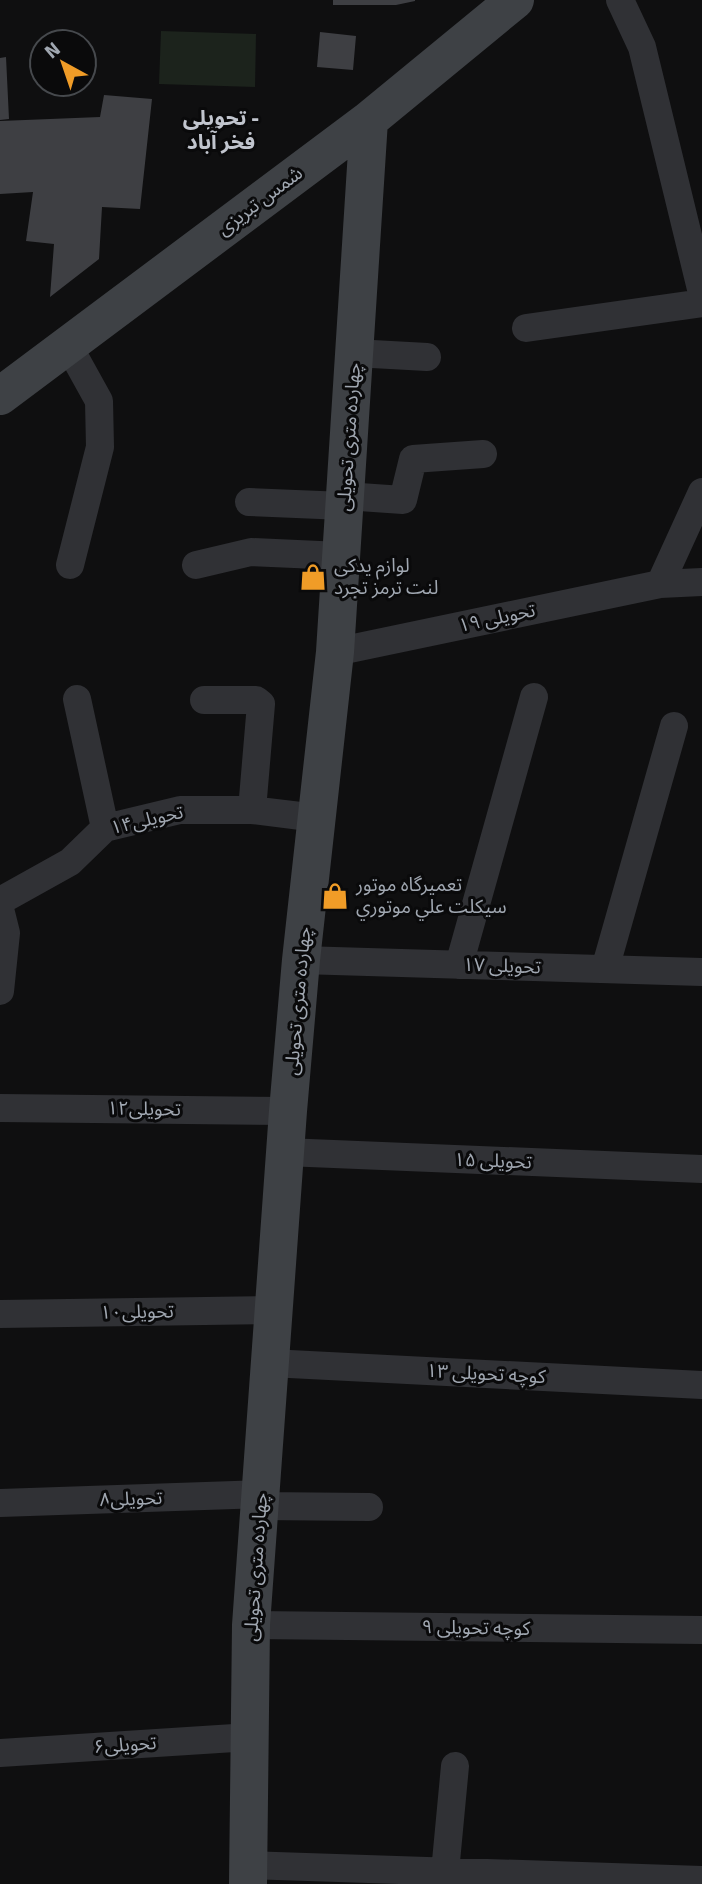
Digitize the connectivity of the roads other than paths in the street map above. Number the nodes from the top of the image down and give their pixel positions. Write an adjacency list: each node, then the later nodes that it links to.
1 (516, 0): 3 (street, شمس تبریزی)
2 (620, 0): 4 (street)
3 (369, 120): 7 (street, شمس تبریزی); 8 (street, چهارده متری تحویلی)
4 (702, 293)
5 (702, 303): 6 (street)
6 (526, 328)
7 (68, 345): 10 (street, شمس تبریزی); 16 (street)
8 (354, 353): 9 (street); 13 (street, چهارده متری تحویلی)
9 (427, 357)
10 (0, 396)
11 (483, 454): 13 (street)
12 (702, 492): 19 (street)
13 (344, 501): 14 (street); 15 (street, چهارده متری تحویلی)
14 (249, 502)
15 (341, 556): 17 (street); 20 (street, چهارده متری تحویلی)
16 (69, 565)
17 (196, 565)
18 (702, 583): 19 (street, تحویلی ۱۹)
19 (660, 584): 20 (street, تحویلی ۱۹)
20 (335, 652): 26 (street, چهارده متری تحویلی)
21 (534, 696): 31 (street)
22 (77, 699): 27 (street)
23 (204, 700): 25 (street)
24 (674, 726): 32 (street)
25 (252, 810): 26 (street, تحویلی۱۴); 27 (street, تحویلی۱۴)
26 (317, 818): 30 (street, چهارده متری تحویلی)
27 (105, 828): 28 (street, تحویلی۱۴)
28 (0, 901)
29 (0, 908): 34 (street)
30 (301, 960): 31 (street, تحویلی ۱۷); 36 (street, چهارده متری تحویلی)
31 (459, 965): 32 (street, تحویلی ۱۷)
32 (605, 969): 33 (street, تحویلی ۱۷)
33 (702, 972)
34 (0, 990)
35 (0, 1108): 36 (street, تحویلی۱۲)
36 (288, 1111): 37 (street, چهارده متری تحویلی)
37 (285, 1152): 38 (street, تحویلی ۱۵); 39 (street, چهارده متری تحویلی)
38 (702, 1169)
39 (274, 1310): 40 (street, تحویلی۱۰); 41 (street, چهارده متری تحویلی)
40 (0, 1314)
41 (270, 1363): 42 (street, کوچه تحویلی ۱۳); 43 (street, چهارده متری تحویلی)
42 (702, 1385)
43 (261, 1500): 44 (street, تحویلی۸); 45 (street, تحویلی۸); 46 (street, چهارده متری تحویلی)
44 (0, 1503)
45 (369, 1507)
46 (251, 1625): 47 (street, کوچه تحویلی ۹); 48 (street, چهارده متری تحویلی)
47 (702, 1630)
48 (250, 1737): 49 (street, تحویلی۶); 52 (street, چهارده متری تحویلی)
49 (0, 1753)
50 (455, 1766): 51 (street)
51 (445, 1872): 52 (street); 53 (street)
52 (248, 1875)
53 (702, 1880)

